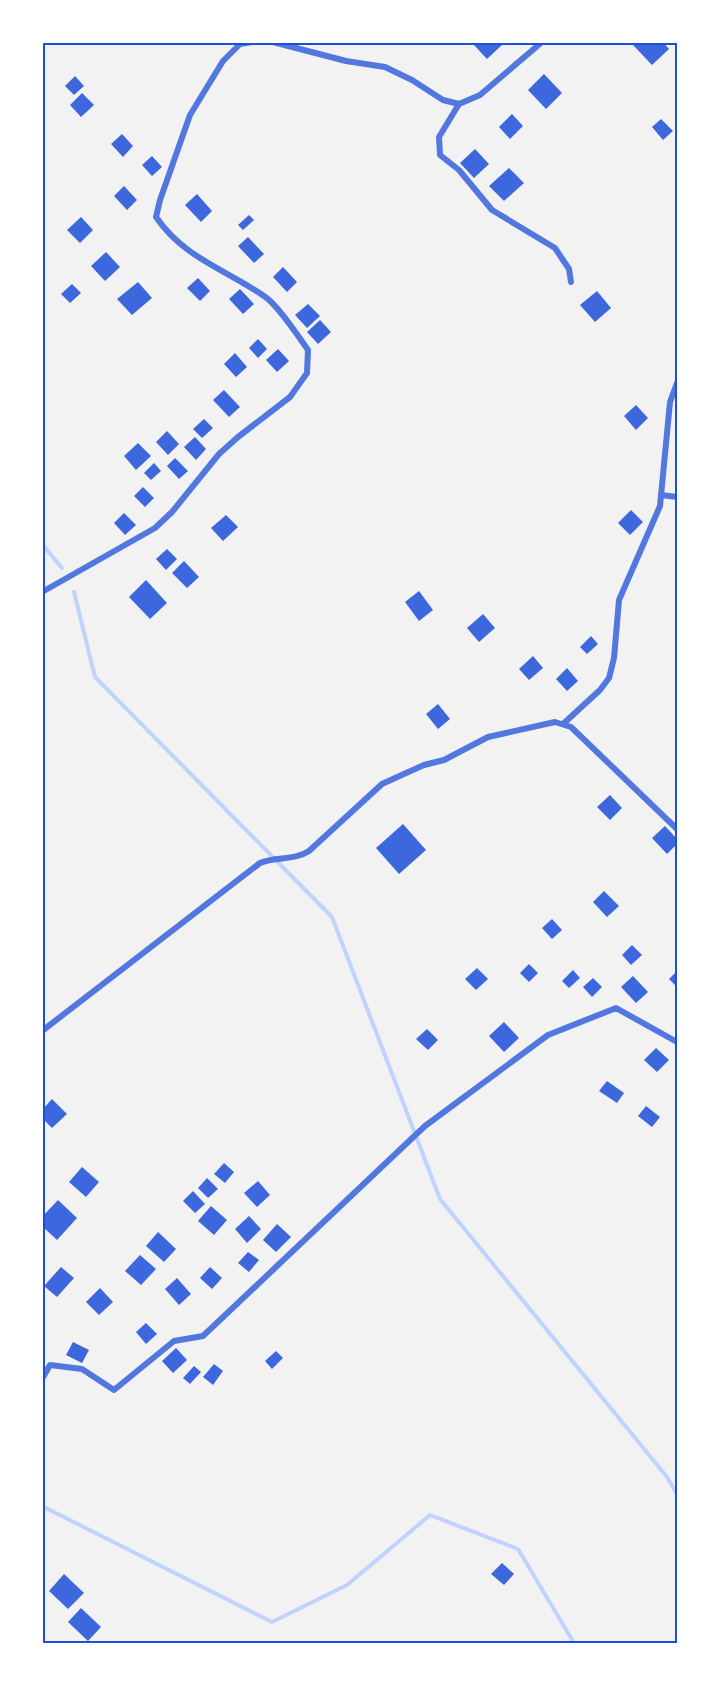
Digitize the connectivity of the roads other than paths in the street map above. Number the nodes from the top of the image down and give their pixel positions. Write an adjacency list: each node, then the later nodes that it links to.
1 (252, 42): 3 (street)
2 (275, 42): 5 (street)
3 (238, 43): 10 (street)
4 (539, 43): 5 (street)
5 (459, 104): 6 (street)
6 (571, 282)
7 (677, 383): 8 (street)
8 (662, 495): 9 (street); 11 (street)
9 (677, 497)
10 (42, 592)
11 (563, 724): 12 (street); 13 (street)
12 (677, 829)
13 (42, 1031)
14 (677, 1042): 15 (street)
15 (42, 1379)

